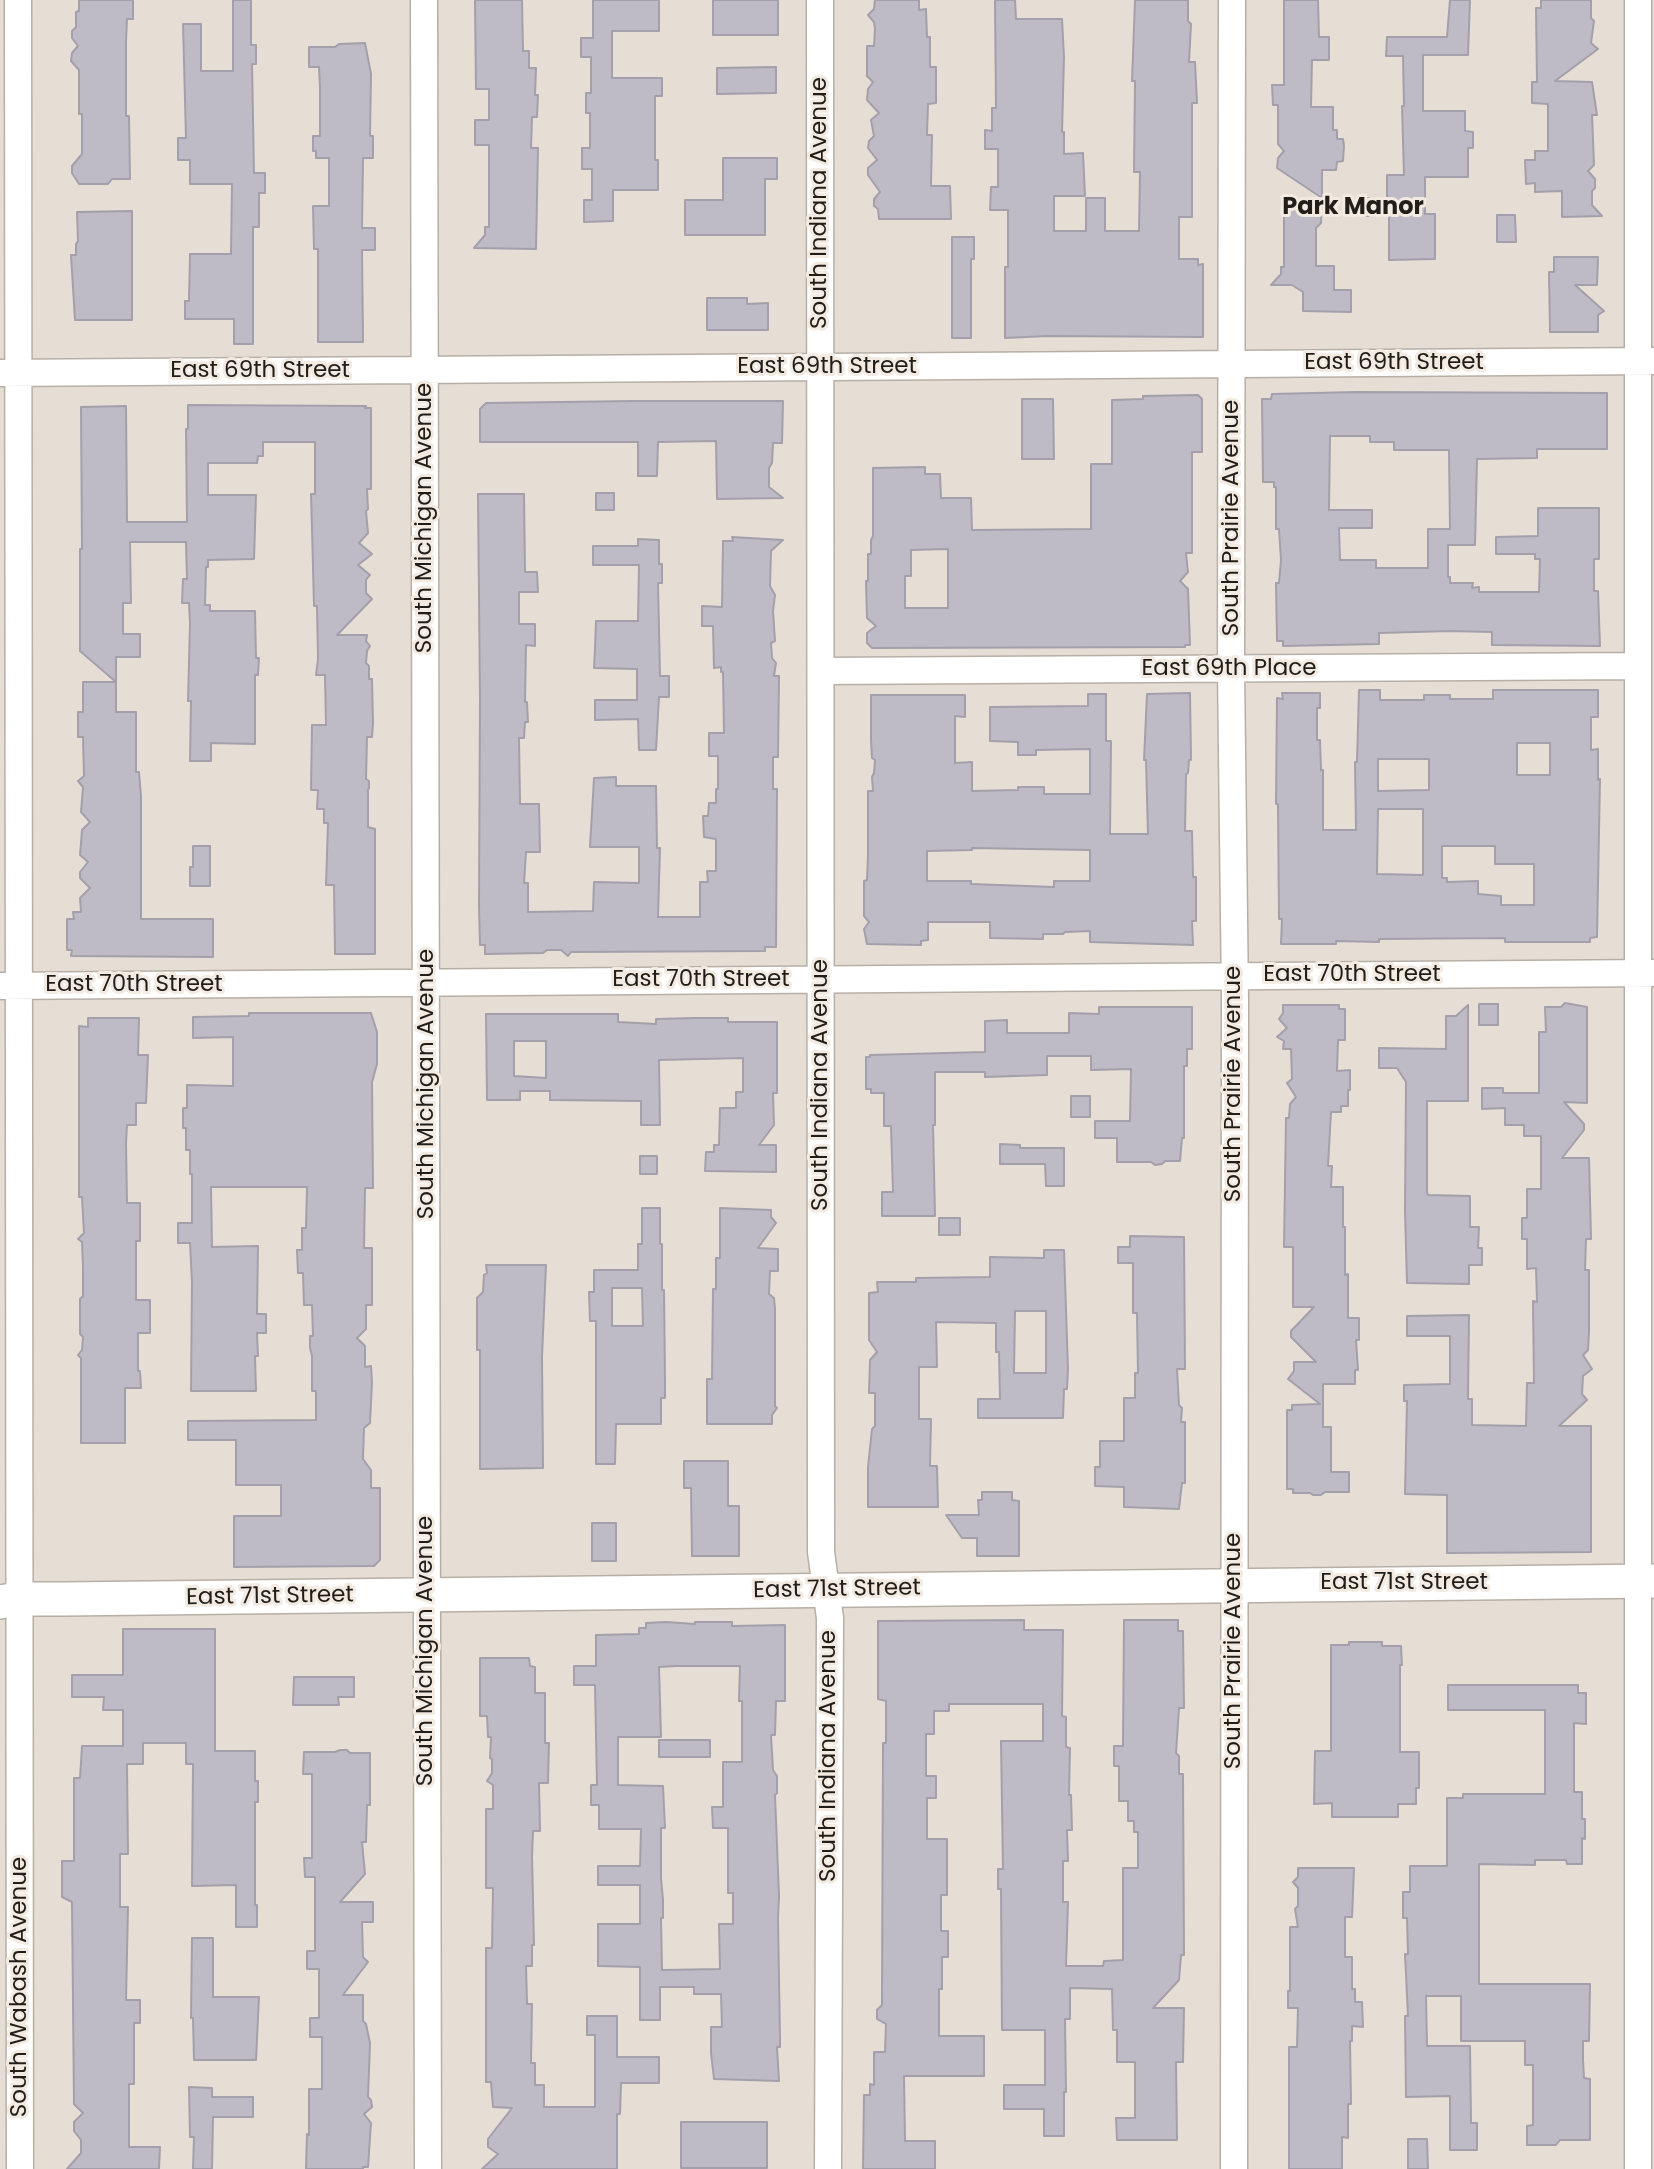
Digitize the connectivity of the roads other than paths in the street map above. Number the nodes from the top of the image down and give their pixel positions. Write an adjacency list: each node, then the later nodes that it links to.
1 (18, 0): 10 (street, South Wabash Avenue)
2 (424, 0): 9 (street, South Michigan Avenue)
3 (820, 0): 8 (street, South Indiana Avenue)
4 (1231, 0): 7 (street, South Prairie Avenue)
5 (1638, 0): 6 (street)
6 (1646, 361): 7 (street, East 69th Street); 11 (street)
7 (1232, 364): 8 (street, East 69th Street); 12 (street, South Prairie Avenue)
8 (820, 367): 9 (street, East 69th Street); 13 (street, South Indiana Avenue)
9 (424, 370): 10 (street, East 69th Street); 17 (street, South Michigan Avenue)
10 (9, 373): 18 (street, South Wabash Avenue)
11 (1638, 666): 12 (street, East 69th Place); 14 (street)
12 (1231, 669): 13 (street, East 69th Place); 15 (street, South Prairie Avenue)
13 (821, 671): 16 (street, South Indiana Avenue)
14 (1646, 973): 15 (street, East 70th Street); 19 (street)
15 (1235, 976): 16 (street, East 70th Street); 21 (street, South Prairie Avenue)
16 (821, 979): 17 (street, East 70th Street); 22 (street, South Indiana Avenue)
17 (427, 982): 18 (street, East 70th Street); 23 (street, South Michigan Avenue)
18 (9, 986): 24 (street, South Wabash Avenue)
19 (1646, 1285): 20 (street)
20 (1646, 1581): 21 (main road, East 71st Street); 29 (street)
21 (1233, 1585): 22 (main road, East 71st Street); 28 (street, South Prairie Avenue)
22 (825, 1590): 23 (main road, East 71st Street); 27 (street, South Indiana Avenue)
23 (426, 1595): 24 (main road, East 71st Street); 26 (street, South Michigan Avenue)
24 (6, 1598): 25 (street, South Wabash Avenue)
25 (20, 2169)
26 (428, 2169)
27 (828, 2169)
28 (1234, 2169)
29 (1638, 2169)

